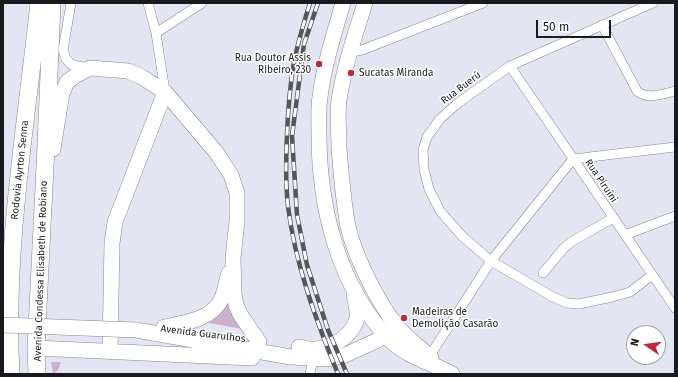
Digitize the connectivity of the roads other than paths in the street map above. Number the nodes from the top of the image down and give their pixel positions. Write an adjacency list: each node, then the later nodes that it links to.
1 (39, 3): 37 (highway, Rodovia Ayrton Senna)
2 (52, 3): 23 (highway, Avenida Condessa Elisabeth de Robiano)
3 (70, 3): 16 (street)
4 (148, 3): 12 (street)
5 (202, 3): 12 (street)
6 (343, 3): 13 (main road)
7 (365, 3): 14 (main road)
8 (483, 3): 10 (street)
9 (653, 3): 11 (street, Rua Buerú)
10 (473, 5): 14 (street)
11 (602, 25): 15 (street, Rua Buerú); 17 (street)
12 (156, 33): 18 (street)
13 (331, 43): 14 (main road); 19 (main road)
14 (350, 52): 20 (main road)
15 (510, 66): 22 (street, Rua Piruini); 28 (street, Rua Buerú)
16 (90, 68): 18 (main road); 23 (main road)
17 (675, 91)
18 (165, 92): 27 (main road); 41 (main road)
19 (320, 98): 20 (main road); 31 (main road)
20 (339, 102): 35 (main road)
21 (675, 146): 22 (street)
22 (573, 159): 25 (street, Rua Piruini); 28 (street)
23 (45, 168): 39 (highway, Avenida Condessa Elisabeth de Robiano)
24 (675, 216): 26 (street)
25 (613, 218): 26 (street, Rua Piruini); 29 (street)
26 (625, 235): 30 (street, Rua Piruini)
27 (233, 258): 34 (main road); 38 (main road)
28 (491, 262): 30 (street, Rua Buerú); 45 (street)
29 (543, 273)
30 (652, 275): 32 (street, Rua Piruini)
31 (353, 287): 35 (main road); 38 (main road, Avenida Guarulhos)
32 (672, 298): 33 (street, Rua Piruini)
33 (675, 308)
34 (164, 327): 36 (main road, Avenida Guarulhos); 38 (main road, Avenida Guarulhos)
35 (391, 329): 40 (main road, Avenida Guarulhos); 42 (main road); 45 (main road)
36 (136, 330): 37 (main road, bridge); 43 (main road, Avenida Guarulhos)
37 (6, 331): 47 (highway, Rodovia Ayrton Senna)
38 (259, 342)
39 (36, 348): 41 (main road, Avenida Guarulhos); 48 (highway, Avenida Condessa Elisabeth de Robiano)
40 (357, 349): 42 (main road); 44 (main road, Avenida Guarulhos)
41 (110, 351): 43 (main road, Avenida Guarulhos)
42 (407, 352): 45 (main road)
43 (291, 357): 44 (main road, Avenida Guarulhos)
44 (313, 358): 49 (street)
45 (427, 359): 46 (main road)
46 (446, 371)
47 (11, 374)
48 (37, 374)
49 (310, 374)

